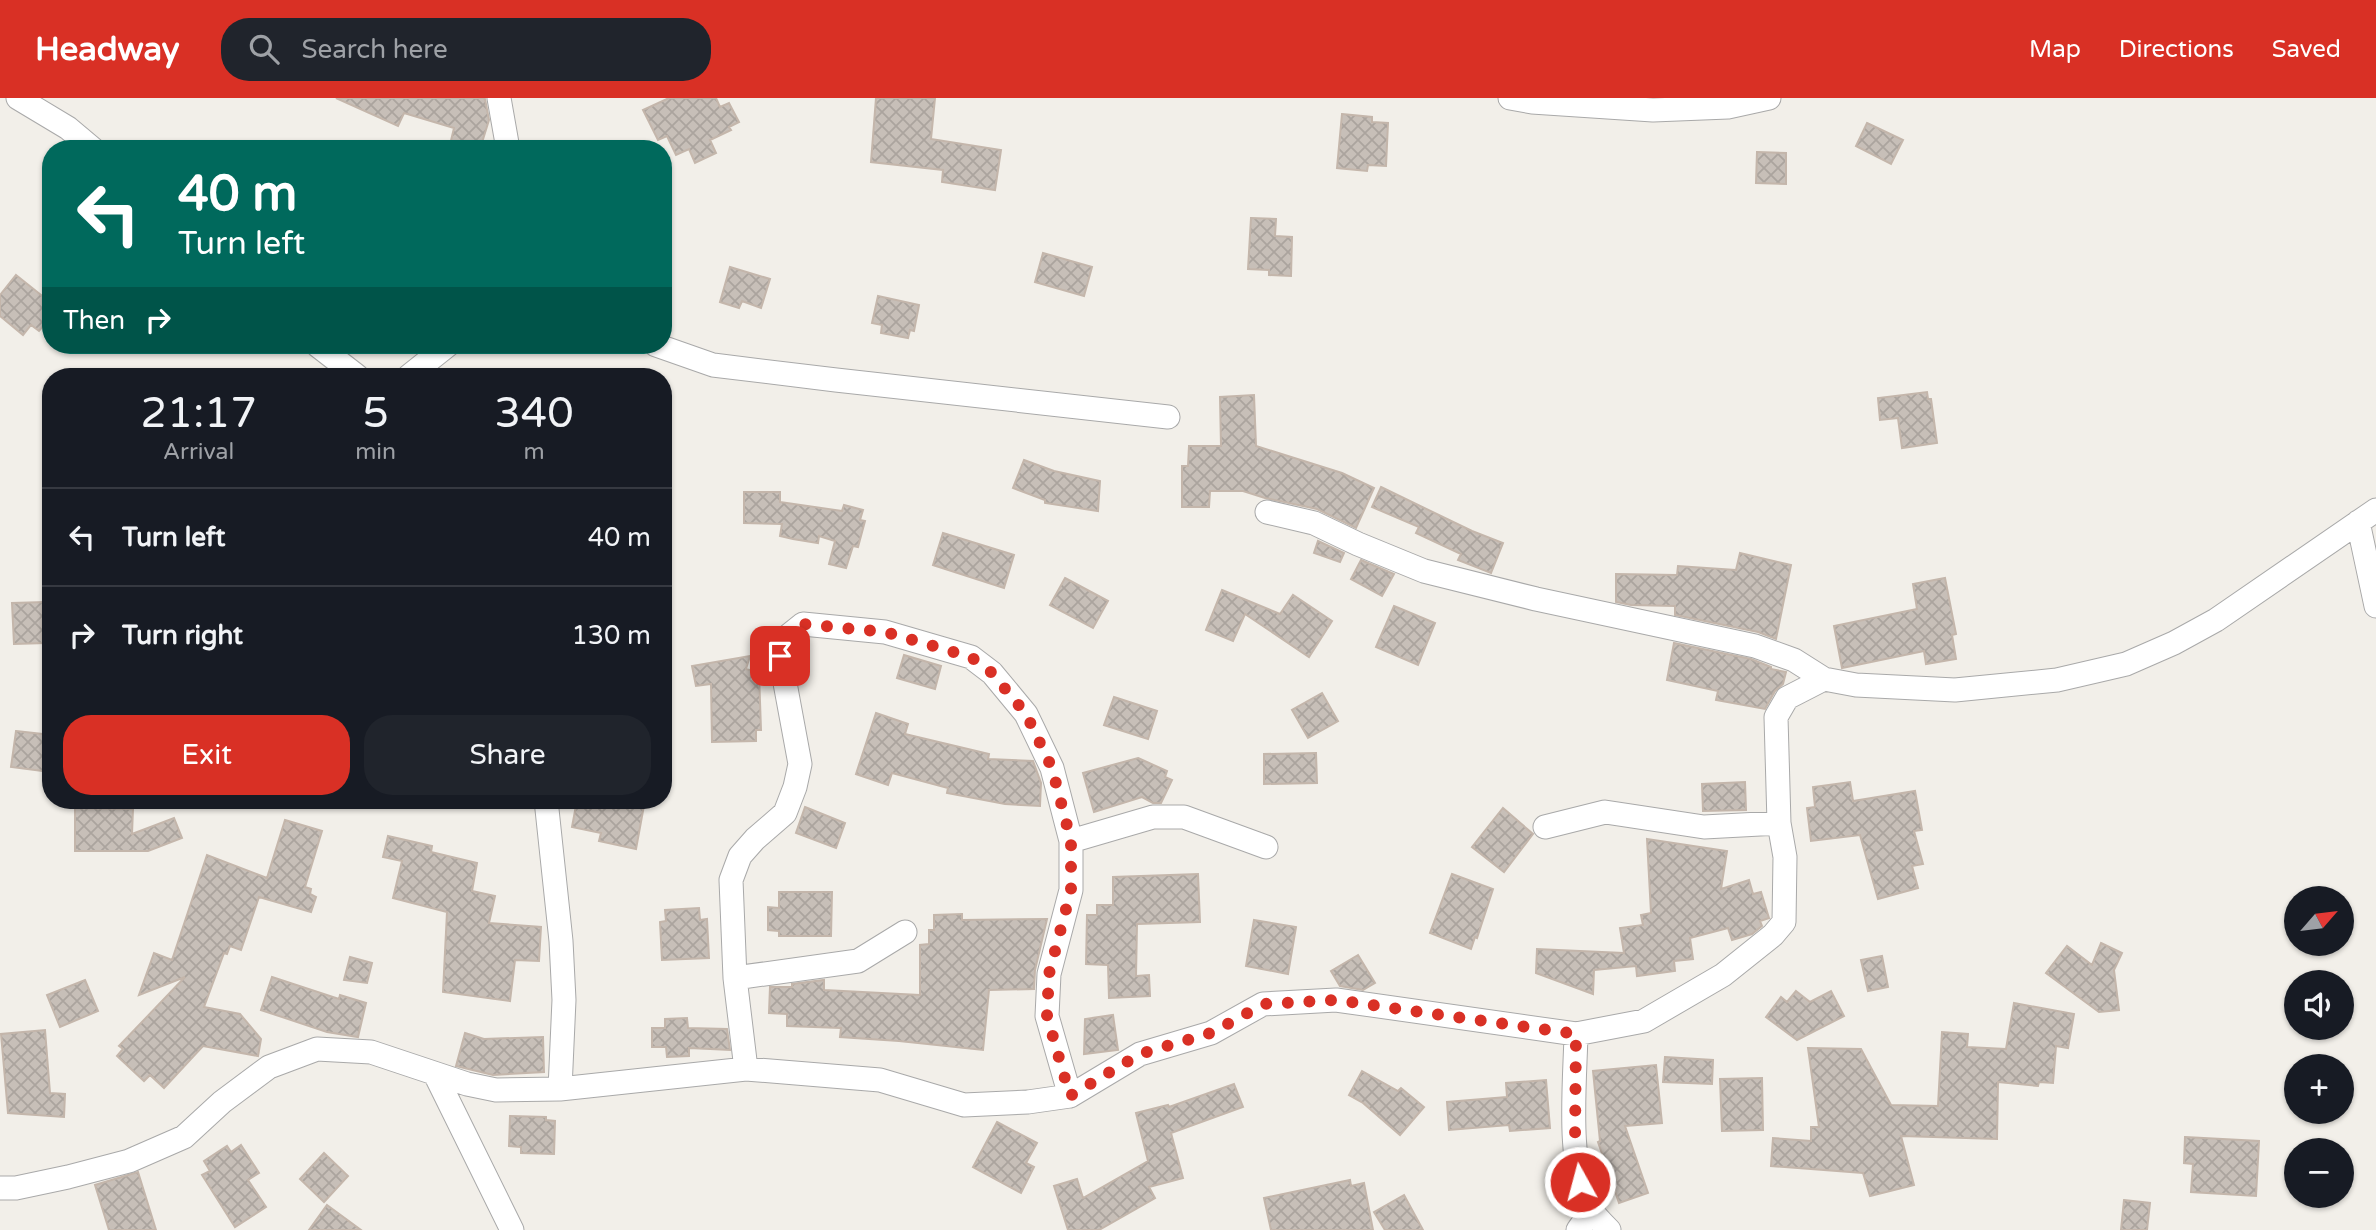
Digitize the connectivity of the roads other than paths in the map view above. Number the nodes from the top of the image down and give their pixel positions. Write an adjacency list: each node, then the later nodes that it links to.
1 (18, 98): 5 (street)
2 (499, 98): 6 (street)
3 (1510, 98): 4 (street)
4 (1769, 98)
5 (82, 140)
6 (506, 140)
7 (672, 351): 12 (street)
8 (329, 354): 10 (street)
9 (437, 354): 11 (street)
10 (347, 368)
11 (419, 368)
12 (1168, 417)
13 (1267, 513): 16 (street)
14 (2367, 516): 15 (street); 16 (street)
15 (2376, 606)
16 (1824, 679): 18 (street)
17 (547, 809): 27 (street)
18 (1779, 823): 19 (street); 24 (street)
19 (1545, 827)
20 (1071, 841): 21 (street); 23 (street); 28 (street)
21 (1266, 847)
22 (905, 932): 23 (street)
23 (735, 978): 25 (street)
24 (1576, 1034): 28 (street); 30 (street)
25 (746, 1069): 27 (street); 28 (street)
26 (435, 1074): 27 (street); 29 (street); 31 (street)
27 (560, 1088)
28 (1070, 1096)
29 (0, 1188)
30 (1592, 1210): 32 (street); 33 (street)
31 (512, 1230)
32 (1578, 1230)
33 (1609, 1230)

